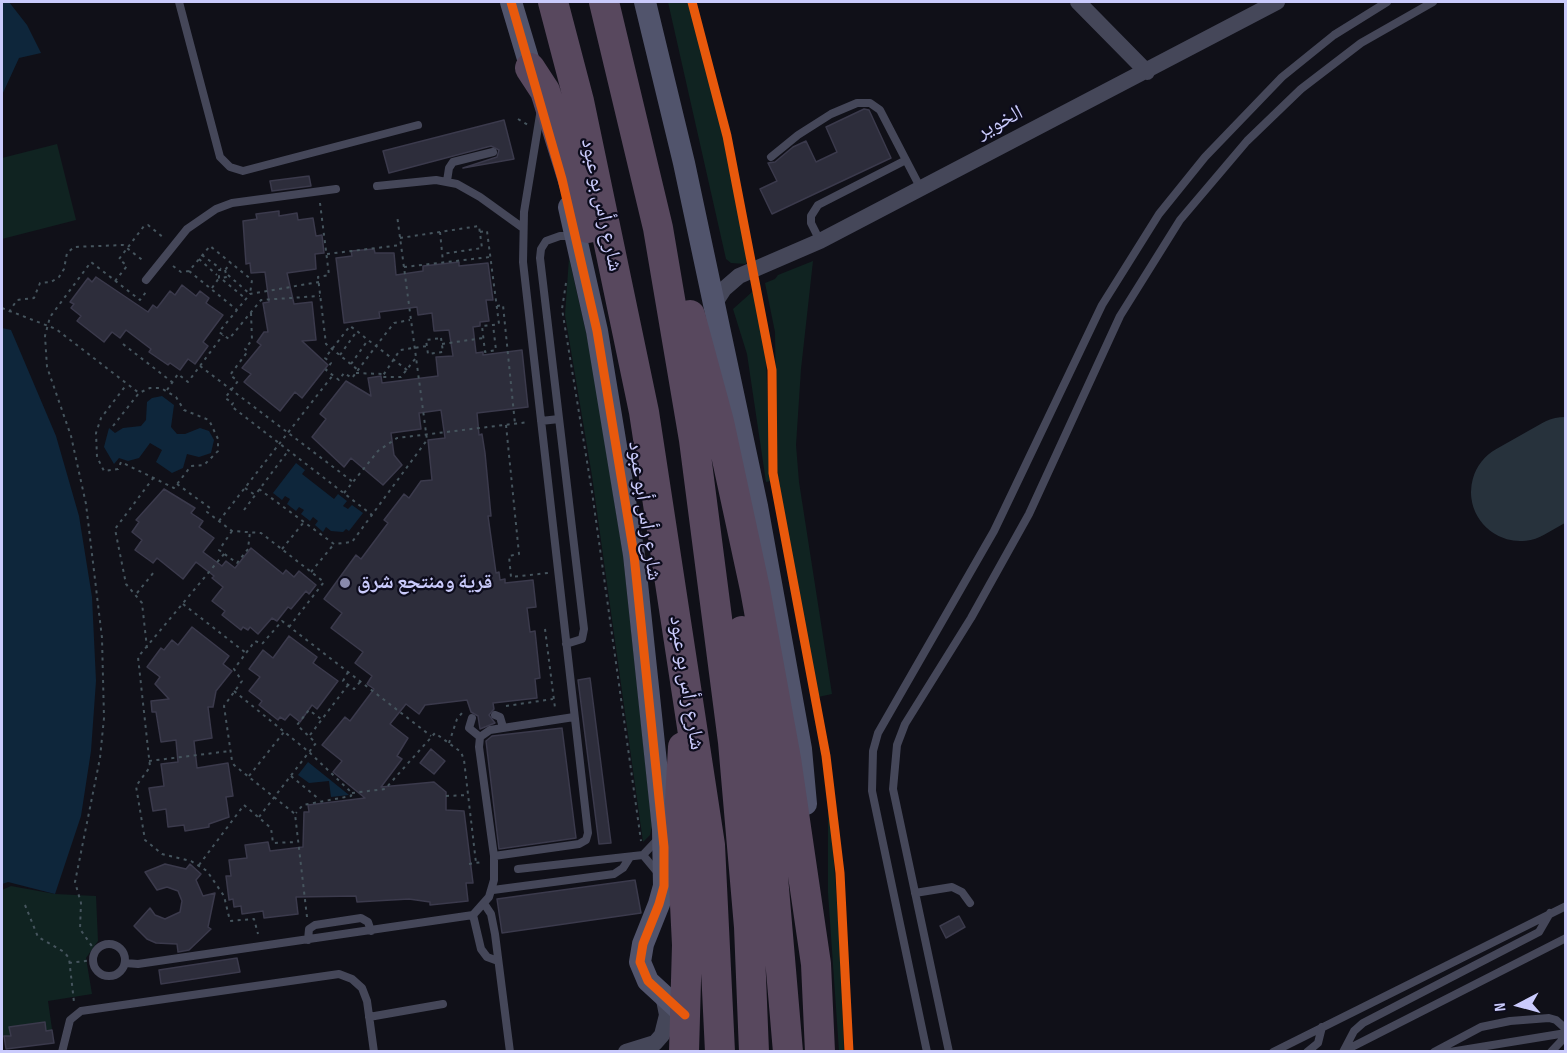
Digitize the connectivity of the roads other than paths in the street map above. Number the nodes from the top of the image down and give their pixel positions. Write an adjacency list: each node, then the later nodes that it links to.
1 (179, 2): 14 (lane)
2 (502, 2): 11 (lane)
3 (511, 2): 11 (street, شارع رأس أبو عبود)
4 (553, 2): 30 (highway, شارع رأس بو عبود)
5 (604, 2): 23 (highway, شارع رأس بو عبود)
6 (645, 2): 26 (street)
7 (1078, 2): 12 (street)
8 (1277, 2): 12 (street, الخوير)
9 (1387, 2): 73 (lane)
10 (1432, 2): 47 (lane)
11 (530, 68): 13 (street, شارع رأس أبو عبود); 30 (highway)
12 (1147, 72): 21 (street, الخوير)
13 (542, 104): 22 (lane); 24 (street, شارع رأس أبو عبود)
14 (418, 125)
15 (493, 152): 18 (lane)
16 (771, 157): 17 (lane)
17 (906, 160): 21 (lane); 25 (lane)
18 (447, 182): 19 (lane); 22 (lane)
19 (377, 186)
20 (336, 189): 28 (lane)
21 (921, 189): 25 (street, الخوير)
22 (523, 228): 32 (lane)
23 (658, 228): 29 (highway); 70 (highway, شارع رأس بو عبود)
24 (575, 236): 31 (lane); 40 (street, شارع رأس أبو عبود)
25 (820, 241): 27 (street, الخوير)
26 (705, 265): 27 (street); 29 (street)
27 (739, 276): 29 (street, الخوير)
28 (146, 280)
29 (699, 303): 71 (highway); 72 (highway)
30 (644, 411): 34 (highway, شارع رأس بو عبود)
31 (559, 419): 32 (lane); 33 (lane)
32 (541, 421): 33 (lane)
33 (566, 644): 37 (lane)
34 (690, 699): 60 (highway); 69 (highway, شارع رأس بو عبود)
35 (468, 715): 39 (lane)
36 (495, 715): 38 (lane)
37 (574, 717): 38 (lane); 42 (lane)
38 (503, 728): 39 (lane)
39 (480, 737): 42 (lane)
40 (663, 829): 41 (lane); 45 (street, شارع رأس أبو عبود)
41 (643, 855): 43 (lane); 45 (lane)
42 (494, 856): 46 (lane)
43 (630, 857): 44 (lane); 46 (lane)
44 (518, 869)
45 (663, 886): 58 (street, شارع رأس أبو عبود)
46 (493, 890): 49 (lane)
47 (915, 893): 48 (lane); 74 (lane)
48 (970, 903)
49 (485, 905): 52 (lane); 56 (lane)
50 (1566, 906): 51 (lane)
51 (1550, 913): 62 (lane); 77 (lane)
52 (473, 915): 53 (lane); 56 (lane)
53 (371, 931): 55 (lane); 55 (lane)
54 (1565, 939): 77 (lane)
55 (308, 940): 57 (lane)
56 (498, 961): 66 (lane)
57 (125, 963): 57 (lane)
58 (663, 995): 60 (street, شارع رأس أبو عبود); 67 (street)
59 (443, 1004): 61 (lane)
60 (685, 1015): 68 (highway)
61 (369, 1017): 64 (lane); 65 (lane)
62 (1322, 1027): 75 (lane); 76 (lane)
63 (1566, 1033): 78 (lane); 79 (lane); 80 (lane)
64 (62, 1052)
65 (374, 1052)
66 (510, 1052)
67 (626, 1052)
68 (684, 1052)
69 (720, 1052)
70 (754, 1052)
71 (789, 1052)
72 (820, 1052)
73 (927, 1052)
74 (949, 1052)
75 (1273, 1052)
76 (1307, 1052)
77 (1343, 1052)
78 (1434, 1052)
79 (1450, 1052)
80 (1551, 1052)

